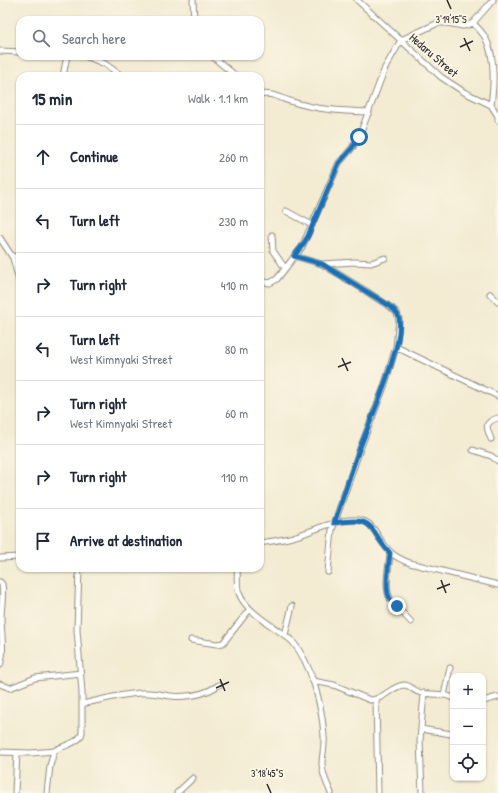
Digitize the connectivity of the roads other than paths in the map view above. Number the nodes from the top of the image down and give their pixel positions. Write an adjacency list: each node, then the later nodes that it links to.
1 (193, 0): 4 (street)
2 (357, 0): 6 (street, Hedaru Street)
3 (493, 0): 5 (street)
4 (194, 16)
5 (473, 23): 6 (street); 16 (street)
6 (401, 40): 16 (street, Hedaru Street); 17 (street)
7 (0, 51): 8 (street)
8 (16, 52)
9 (66, 60): 12 (street)
10 (95, 60): 13 (street)
11 (217, 60): 14 (street)
12 (64, 72)
13 (116, 72)
14 (231, 72)
15 (264, 95): 17 (street)
16 (491, 105): 18 (street)
17 (369, 112): 20 (street)
18 (498, 120)
19 (286, 211): 20 (street)
20 (312, 225): 24 (street)
21 (272, 235): 28 (street)
22 (0, 238): 25 (street)
23 (16, 256): 25 (street)
24 (294, 256): 27 (street); 28 (street)
25 (13, 258): 29 (street)
26 (385, 258): 27 (street)
27 (322, 264): 33 (street)
28 (285, 268): 30 (street)
29 (16, 269)
30 (264, 282)
31 (490, 294): 32 (street)
32 (498, 302)
33 (396, 347): 34 (street); 39 (street)
34 (498, 396)
35 (498, 418): 36 (street)
36 (491, 439)
37 (473, 450): 38 (street)
38 (498, 461)
39 (334, 523): 40 (street); 41 (street); 46 (street)
40 (264, 542)
41 (390, 553): 48 (street); 51 (street)
42 (16, 557): 43 (street)
43 (0, 558)
44 (79, 572): 56 (street)
45 (237, 572): 50 (street)
46 (328, 572)
47 (0, 582): 54 (street)
48 (498, 585)
49 (292, 606): 52 (street)
50 (250, 609): 52 (street); 53 (street)
51 (411, 622)
52 (285, 635): 57 (street)
53 (191, 640)
54 (0, 665)
55 (450, 668): 61 (street)
56 (81, 673): 58 (street); 66 (street)
57 (313, 682): 64 (street); 76 (street)
58 (0, 684)
59 (219, 685): 66 (street)
60 (424, 693): 61 (street); 64 (street); 67 (street)
61 (444, 695): 62 (street)
62 (450, 697)
63 (498, 697): 65 (street)
64 (376, 700): 77 (street)
65 (486, 700)
66 (82, 704): 69 (street)
67 (421, 729): 68 (street); 78 (street)
68 (450, 734)
69 (54, 751): 71 (street); 74 (street)
70 (0, 752): 71 (street)
71 (17, 752): 73 (street)
72 (193, 778): 75 (street)
73 (15, 793)
74 (47, 793)
75 (177, 793)
76 (331, 793)
77 (378, 793)
78 (422, 793)

